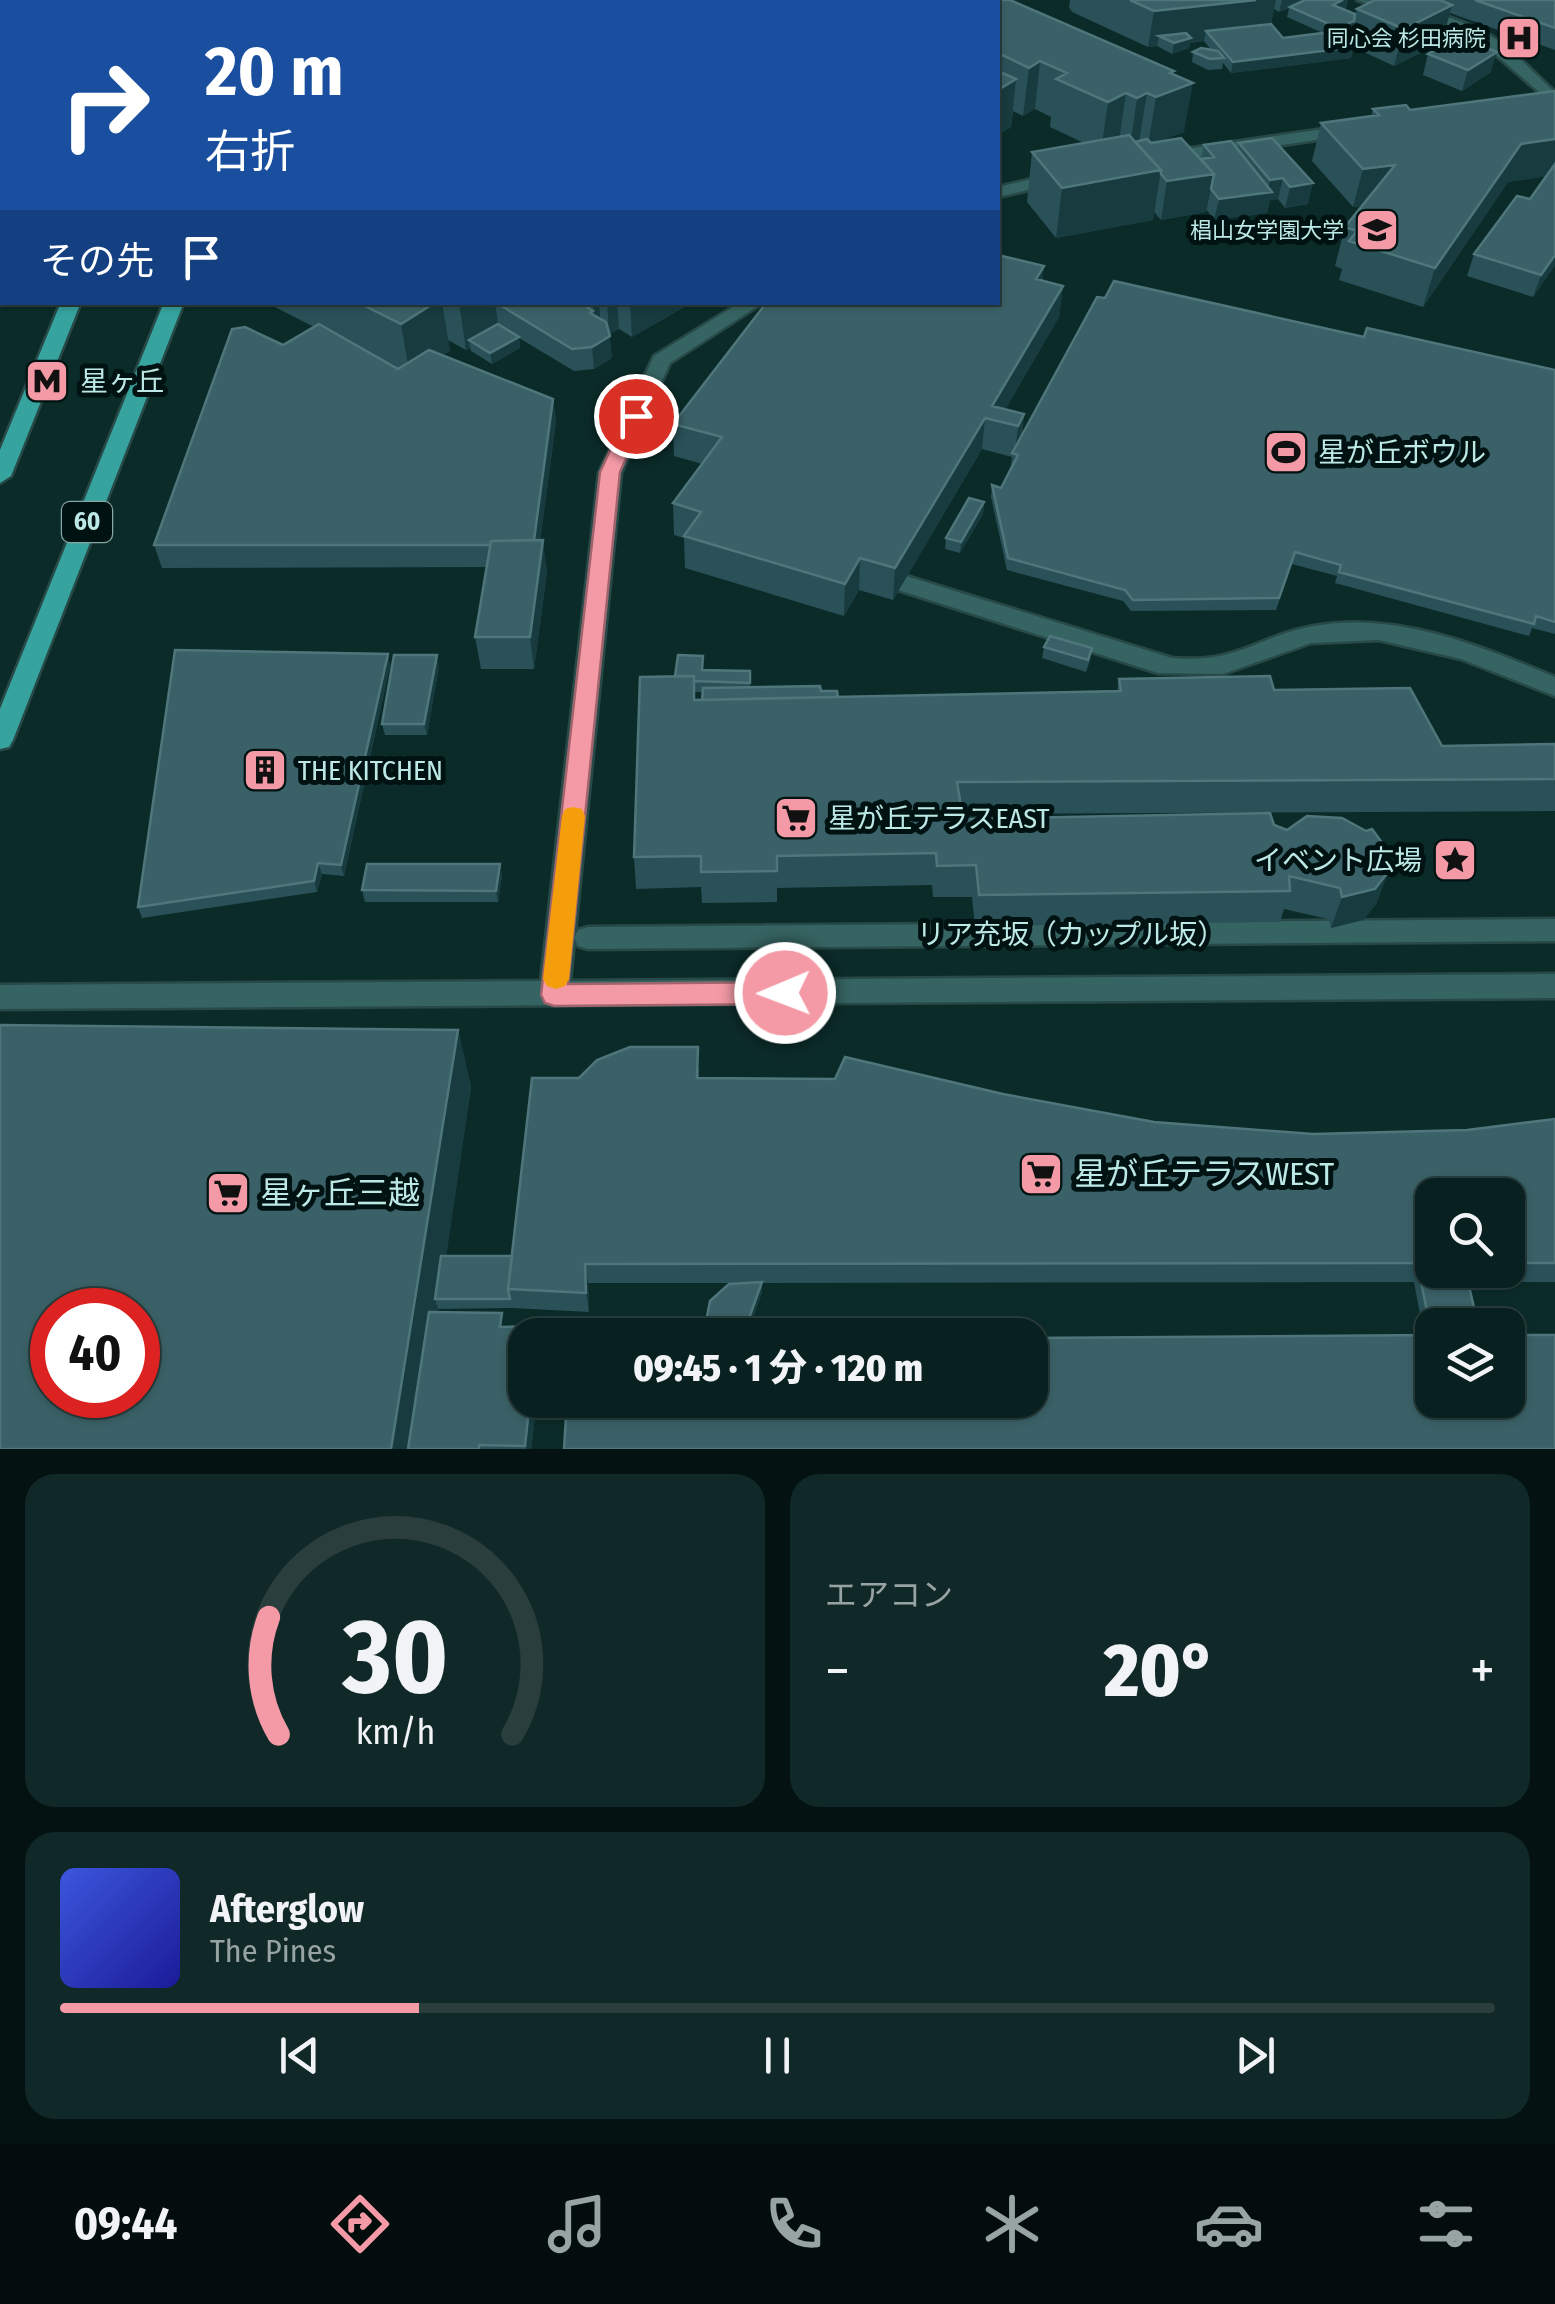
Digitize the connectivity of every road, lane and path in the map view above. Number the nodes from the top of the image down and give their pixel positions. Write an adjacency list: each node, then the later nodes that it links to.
1 (1365, 0): 2 (street)
2 (1555, 102): 3 (street)
3 (1529, 110)
4 (1374, 127): 5 (street)
5 (1153, 159)
6 (1076, 173): 7 (street)
7 (1000, 192)
8 (70, 305): 11 (main road)
9 (173, 305): 14 (main road, 60)
10 (750, 305): 18 (street)
11 (0, 476)
12 (903, 584): 13 (street)
13 (1555, 687)
14 (0, 740)
15 (1555, 930): 16 (street, リア充坂（カップル坂）)
16 (588, 938)
17 (1555, 986): 18 (street)
18 (554, 995): 19 (street)
19 (0, 997)

